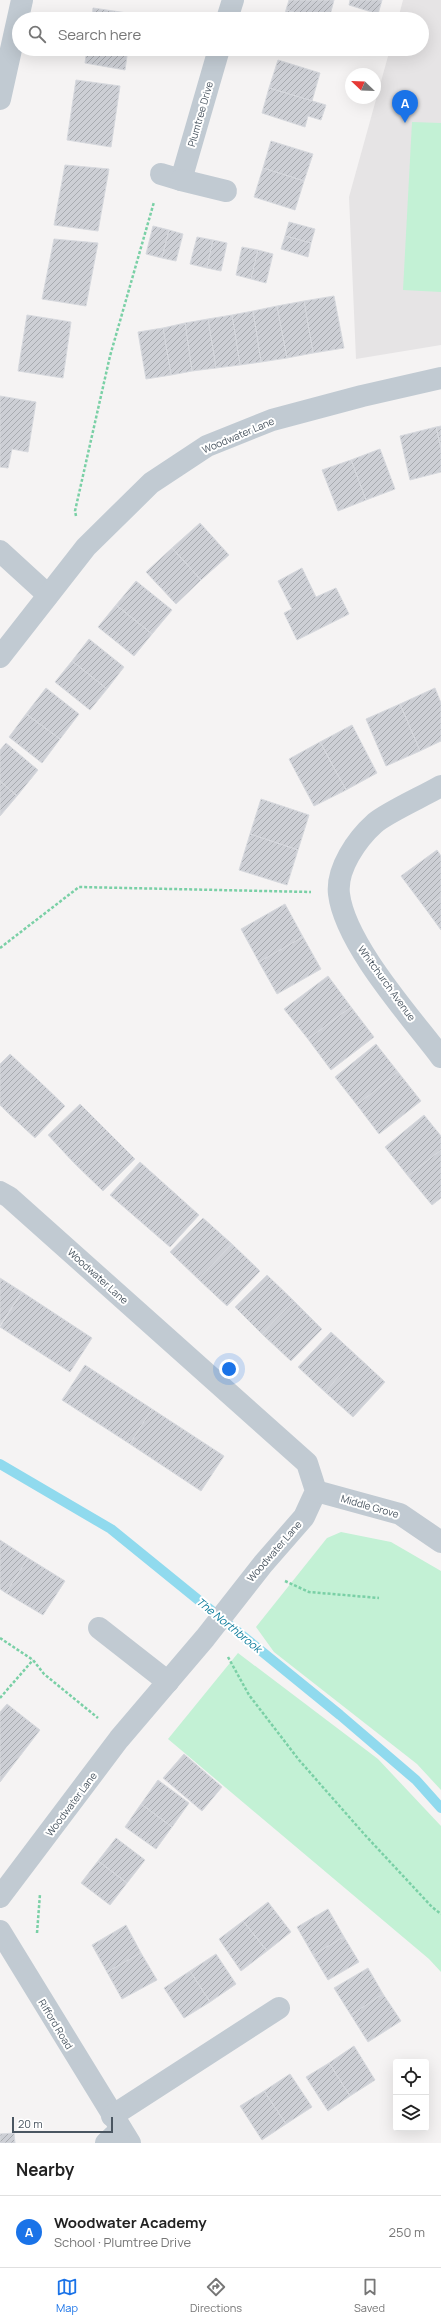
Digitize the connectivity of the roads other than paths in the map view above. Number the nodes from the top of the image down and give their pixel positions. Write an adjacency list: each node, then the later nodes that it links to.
1 (22, 0): 3 (street)
2 (233, 0): 4 (street)
3 (19, 12)
4 (229, 12)
5 (12, 45): 7 (street)
6 (216, 56): 8 (street, Plumtree Drive)
7 (0, 99)
8 (226, 191)
9 (441, 378): 11 (street, Woodwater Lane)
10 (0, 550): 11 (street)
11 (48, 595): 12 (street, Woodwater Lane)
12 (0, 657)
13 (441, 786): 14 (street, Whitchurch Avenue)
14 (441, 1057)
15 (0, 1192): 16 (street, Woodwater Lane)
16 (316, 1491): 17 (street, Middle Grove); 19 (street, Woodwater Lane)
17 (441, 1542)
18 (99, 1628): 19 (street)
19 (168, 1682): 20 (street, Woodwater Lane)
20 (0, 1897)
21 (0, 1931): 23 (street, Rifford Road)
22 (279, 2008): 23 (street, Rifford Road)
23 (117, 2133)

